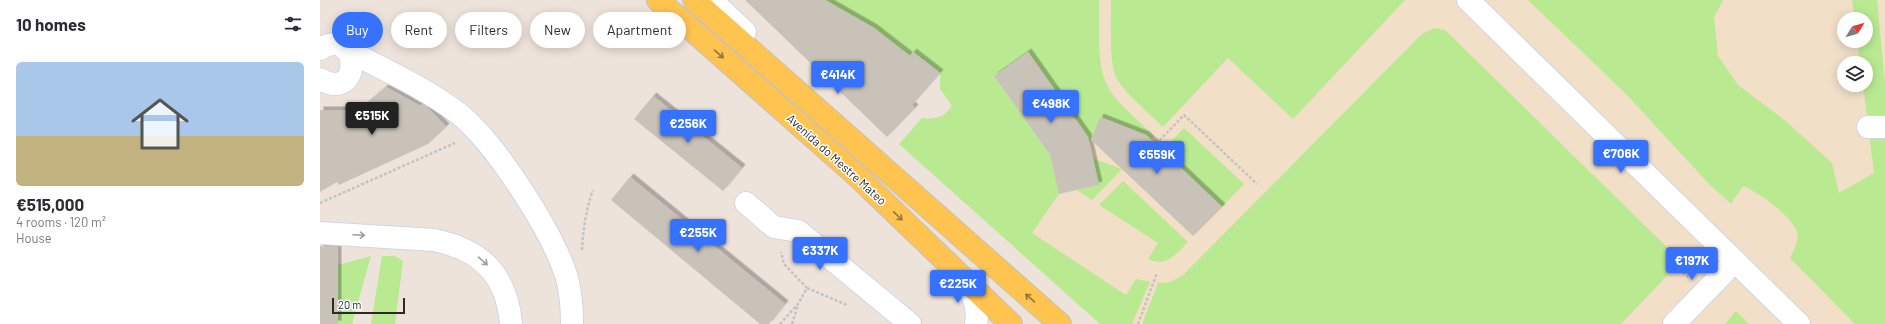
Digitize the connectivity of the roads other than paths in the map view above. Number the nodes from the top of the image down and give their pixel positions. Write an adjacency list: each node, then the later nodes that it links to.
1 (658, 0): 14 (main road, Avenida do Mestre Mateo, one-way to 14)
2 (694, 0): 11 (main road, Avenida do Mestre Mateo)
3 (711, 0): 11 (street)
4 (1468, 0): 13 (street)
5 (320, 49): 6 (street)
6 (345, 49): 7 (street); 9 (street)
7 (388, 72): 9 (street); 16 (street)
8 (320, 79): 9 (street)
9 (344, 80)
10 (746, 204): 17 (street)
11 (936, 215): 20 (main road, Avenida do Mestre Mateo, one-way to 11)
12 (320, 233): 15 (street, one-way to 15)
13 (1735, 261): 21 (street); 22 (street)
14 (968, 283): 18 (street); 19 (main road, Avenida do Mestre Mateo)
15 (511, 324)
16 (572, 324)
17 (910, 324)
18 (976, 324)
19 (1011, 324)
20 (1060, 324)
21 (1674, 324)
22 (1799, 324)

